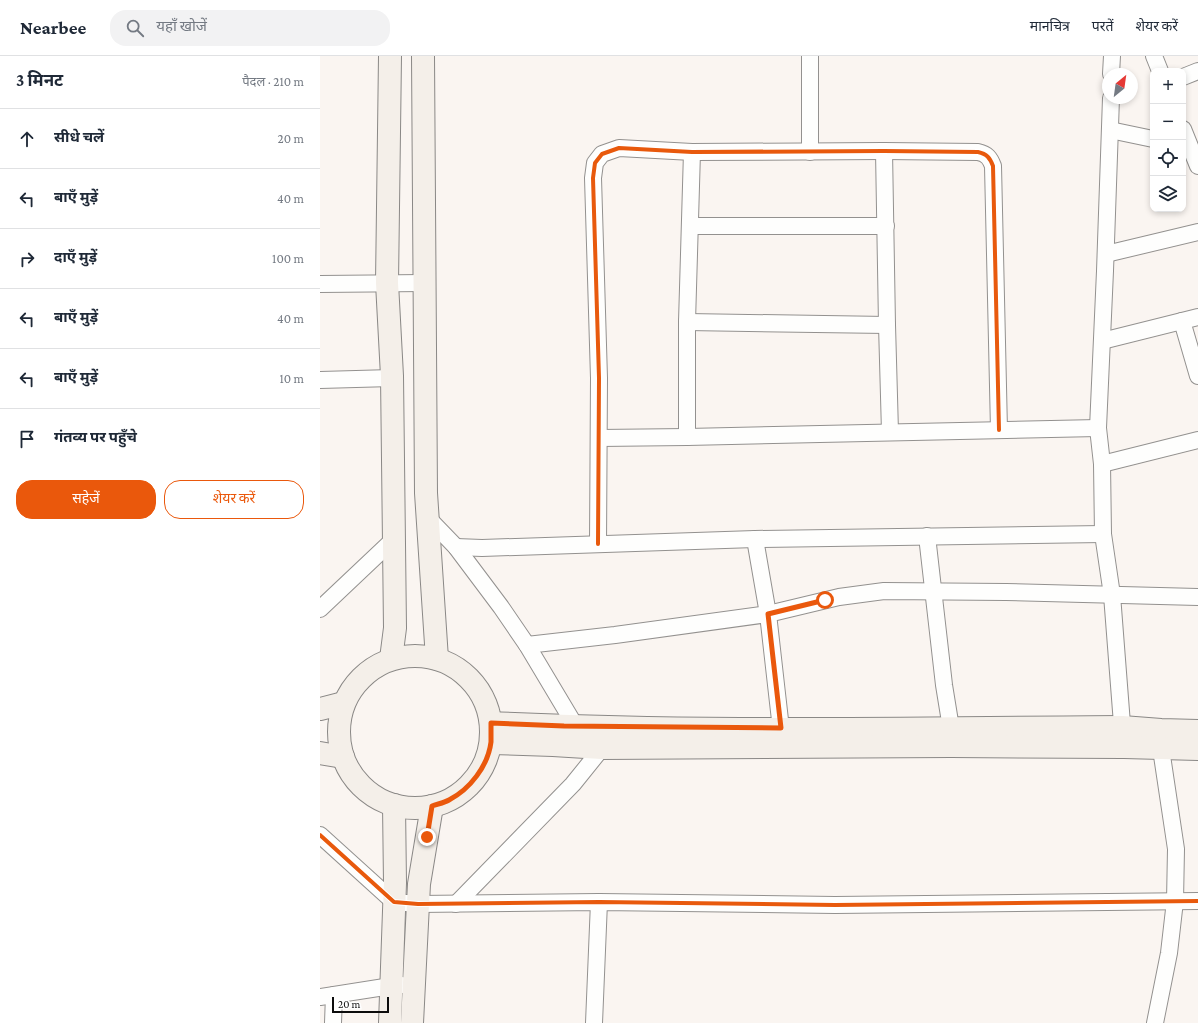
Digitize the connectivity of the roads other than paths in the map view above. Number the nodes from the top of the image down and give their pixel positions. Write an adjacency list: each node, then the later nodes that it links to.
1 (390, 56): 23 (main road)
2 (423, 56): 24 (main road)
3 (810, 56): 17 (street)
4 (1112, 56): 6 (street)
5 (1154, 56): 7 (street)
6 (1112, 68)
7 (1159, 68)
8 (1198, 71): 9 (street)
9 (1186, 76)
10 (1111, 104): 11 (street)
11 (1110, 130): 13 (street); 22 (street)
12 (1186, 137): 14 (street)
13 (1150, 139)
14 (1190, 148): 18 (street)
15 (884, 151): 17 (street); 20 (street); 35 (street)
16 (692, 152): 17 (street); 19 (street); 38 (street)
17 (810, 152)
18 (1198, 166)
19 (690, 226): 20 (street); 28 (street)
20 (886, 226): 29 (street)
21 (1198, 232): 22 (street)
22 (1106, 254): 30 (street)
23 (387, 283): 24 (street); 25 (street); 32 (main road)
24 (424, 283): 42 (main road)
25 (320, 284)
26 (1198, 317): 27 (street)
27 (1182, 321): 30 (street); 31 (street)
28 (687, 322): 29 (street); 37 (street)
29 (887, 325): 36 (street)
30 (1102, 341): 34 (street)
31 (1198, 376)
32 (392, 378): 33 (street); 41 (main road)
33 (320, 380)
34 (1098, 428): 35 (street); 40 (street)
35 (999, 430): 36 (street)
36 (890, 432): 37 (street)
37 (687, 437): 38 (street)
38 (599, 438): 48 (street)
39 (1198, 440): 40 (street)
40 (1102, 464): 44 (street)
41 (393, 493): 42 (main road); 46 (main road)
42 (426, 493): 43 (main road)
43 (428, 518): 49 (street); 57 (main road)
44 (1103, 534): 45 (street); 51 (street)
45 (927, 536): 47 (street); 50 (street)
46 (394, 539): 53 (street); 56 (main road)
47 (755, 539): 48 (street); 54 (street)
48 (598, 544): 49 (street)
49 (456, 547): 55 (street)
50 (933, 592): 51 (street); 54 (street); 62 (street)
51 (1112, 595): 52 (street); 65 (street)
52 (1198, 597)
53 (320, 609)
54 (768, 614): 55 (street); 61 (street)
55 (527, 645): 60 (street)
56 (391, 659): 57 (main road); 58 (main road)
57 (437, 659): 64 (main road)
58 (344, 703): 59 (main road); 70 (main road)
59 (320, 709)
60 (576, 726): 61 (main road); 64 (main road)
61 (781, 728): 62 (main road)
62 (951, 728): 65 (main road)
63 (1198, 731): 66 (main road)
64 (491, 733): 67 (main road); 72 (main road)
65 (1123, 737): 66 (main road); 67 (main road)
66 (1161, 739): 68 (main road); 74 (street)
67 (602, 748): 79 (street)
68 (1198, 749)
69 (320, 753): 70 (main road)
70 (343, 757): 71 (main road)
71 (394, 805): 72 (main road); 76 (main road)
72 (432, 806): 78 (main road)
73 (320, 835): 76 (street)
74 (1175, 901): 75 (street); 77 (street); 87 (street)
75 (1198, 901)
76 (394, 902): 78 (street); 81 (main road)
77 (599, 902): 79 (street); 86 (street)
78 (418, 904): 79 (street); 80 (main road)
79 (456, 904)
80 (414, 985): 81 (street); 85 (main road)
81 (391, 986): 82 (street); 84 (main road)
82 (327, 996): 83 (street)
83 (333, 1023)
84 (390, 1023)
85 (412, 1023)
86 (594, 1023)
87 (1155, 1023)

